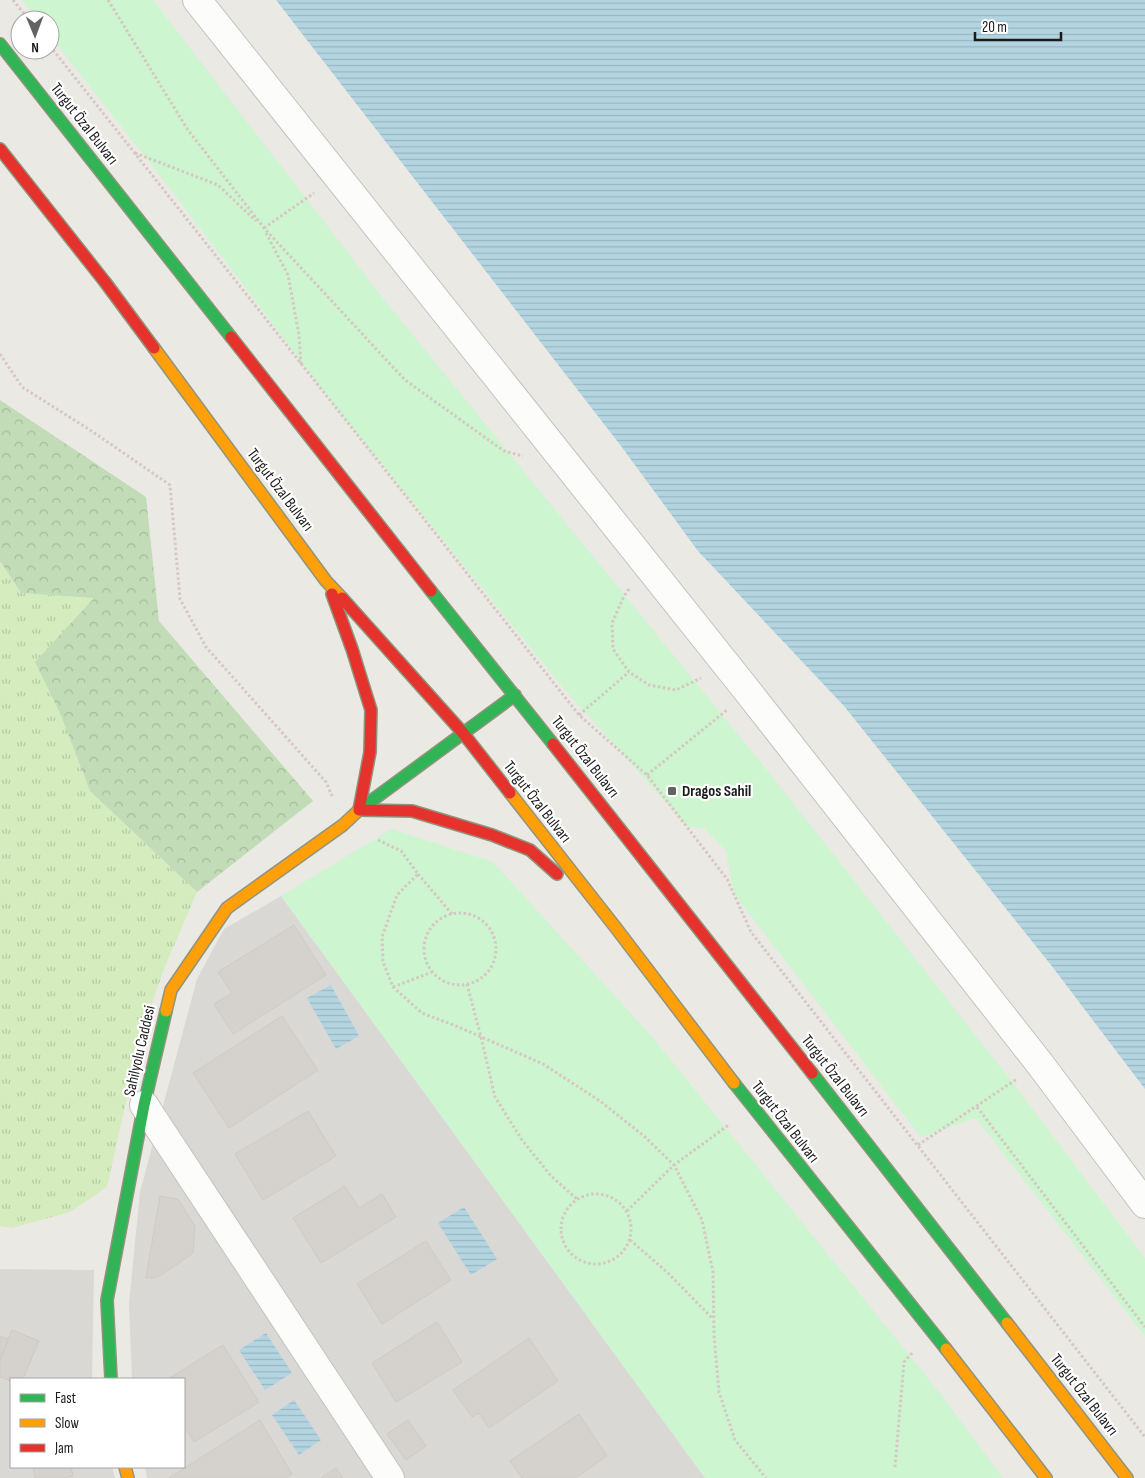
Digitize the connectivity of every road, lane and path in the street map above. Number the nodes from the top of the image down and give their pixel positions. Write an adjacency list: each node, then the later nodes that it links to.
1 (13, 0): 4 (path)
2 (108, 0): 10 (path)
3 (197, 0): 9 (street)
4 (21, 10)
5 (0, 44): 19 (main road, Turgut Özal Bulvarı)
6 (60, 59): 8 (path)
7 (0, 149): 15 (main road, Turgut Özal Bulvarı)
8 (134, 152): 10 (path); 12 (path)
9 (336, 174): 10 (path); 14 (street)
10 (264, 228): 12 (path); 13 (path)
11 (0, 354): 24 (path)
12 (302, 366): 20 (path)
13 (527, 458)
14 (652, 572): 16 (street); 17 (path)
15 (326, 580): 21 (main road, Turgut Özal Bulvarı); 23 (main road)
16 (721, 658): 17 (path); 18 (street)
17 (629, 672): 20 (path)
18 (749, 693): 22 (path); 32 (street)
19 (515, 695): 21 (main road, Sahilyolu Caddesi); 51 (main road, Turgut Özal Bulavrı)
20 (579, 715): 22 (path)
21 (463, 733): 23 (main road, Sahilyolu Caddesi); 27 (main road, Turgut Özal Bulvarı)
22 (647, 775): 36 (path)
23 (359, 810): 24 (main road, Sahilyolu Caddesi); 27 (main road)
24 (343, 825): 25 (path); 33 (main road, Sahilyolu Caddesi)
25 (418, 874): 26 (path); 30 (path)
26 (452, 914): 28 (path); 29 (path)
27 (616, 928): 35 (main road, Turgut Özal Bulvarı)
28 (432, 972): 29 (path); 30 (path)
29 (467, 984): 31 (path)
30 (393, 987): 31 (path)
31 (481, 1037): 37 (path); 38 (path)
32 (1040, 1064): 34 (path); 39 (street)
33 (144, 1105): 45 (main road, Sahilyolu Caddesi); 48 (street)
34 (977, 1106): 36 (path); 43 (path)
35 (753, 1108): 37 (path); 44 (main road, Turgut Özal Bulvarı)
36 (918, 1145): 46 (path)
37 (674, 1165): 40 (path); 42 (path)
38 (577, 1199): 40 (path); 41 (path)
39 (1145, 1204)
40 (627, 1212): 41 (path)
41 (630, 1240): 42 (path)
42 (713, 1320): 49 (path)
43 (1145, 1327)
44 (932, 1331): 47 (path); 50 (main road, Turgut Özal Bulvarı)
45 (111, 1378)
46 (1145, 1437)
47 (895, 1466)
48 (390, 1478)
49 (766, 1478)
50 (1046, 1478)
51 (1127, 1478)

